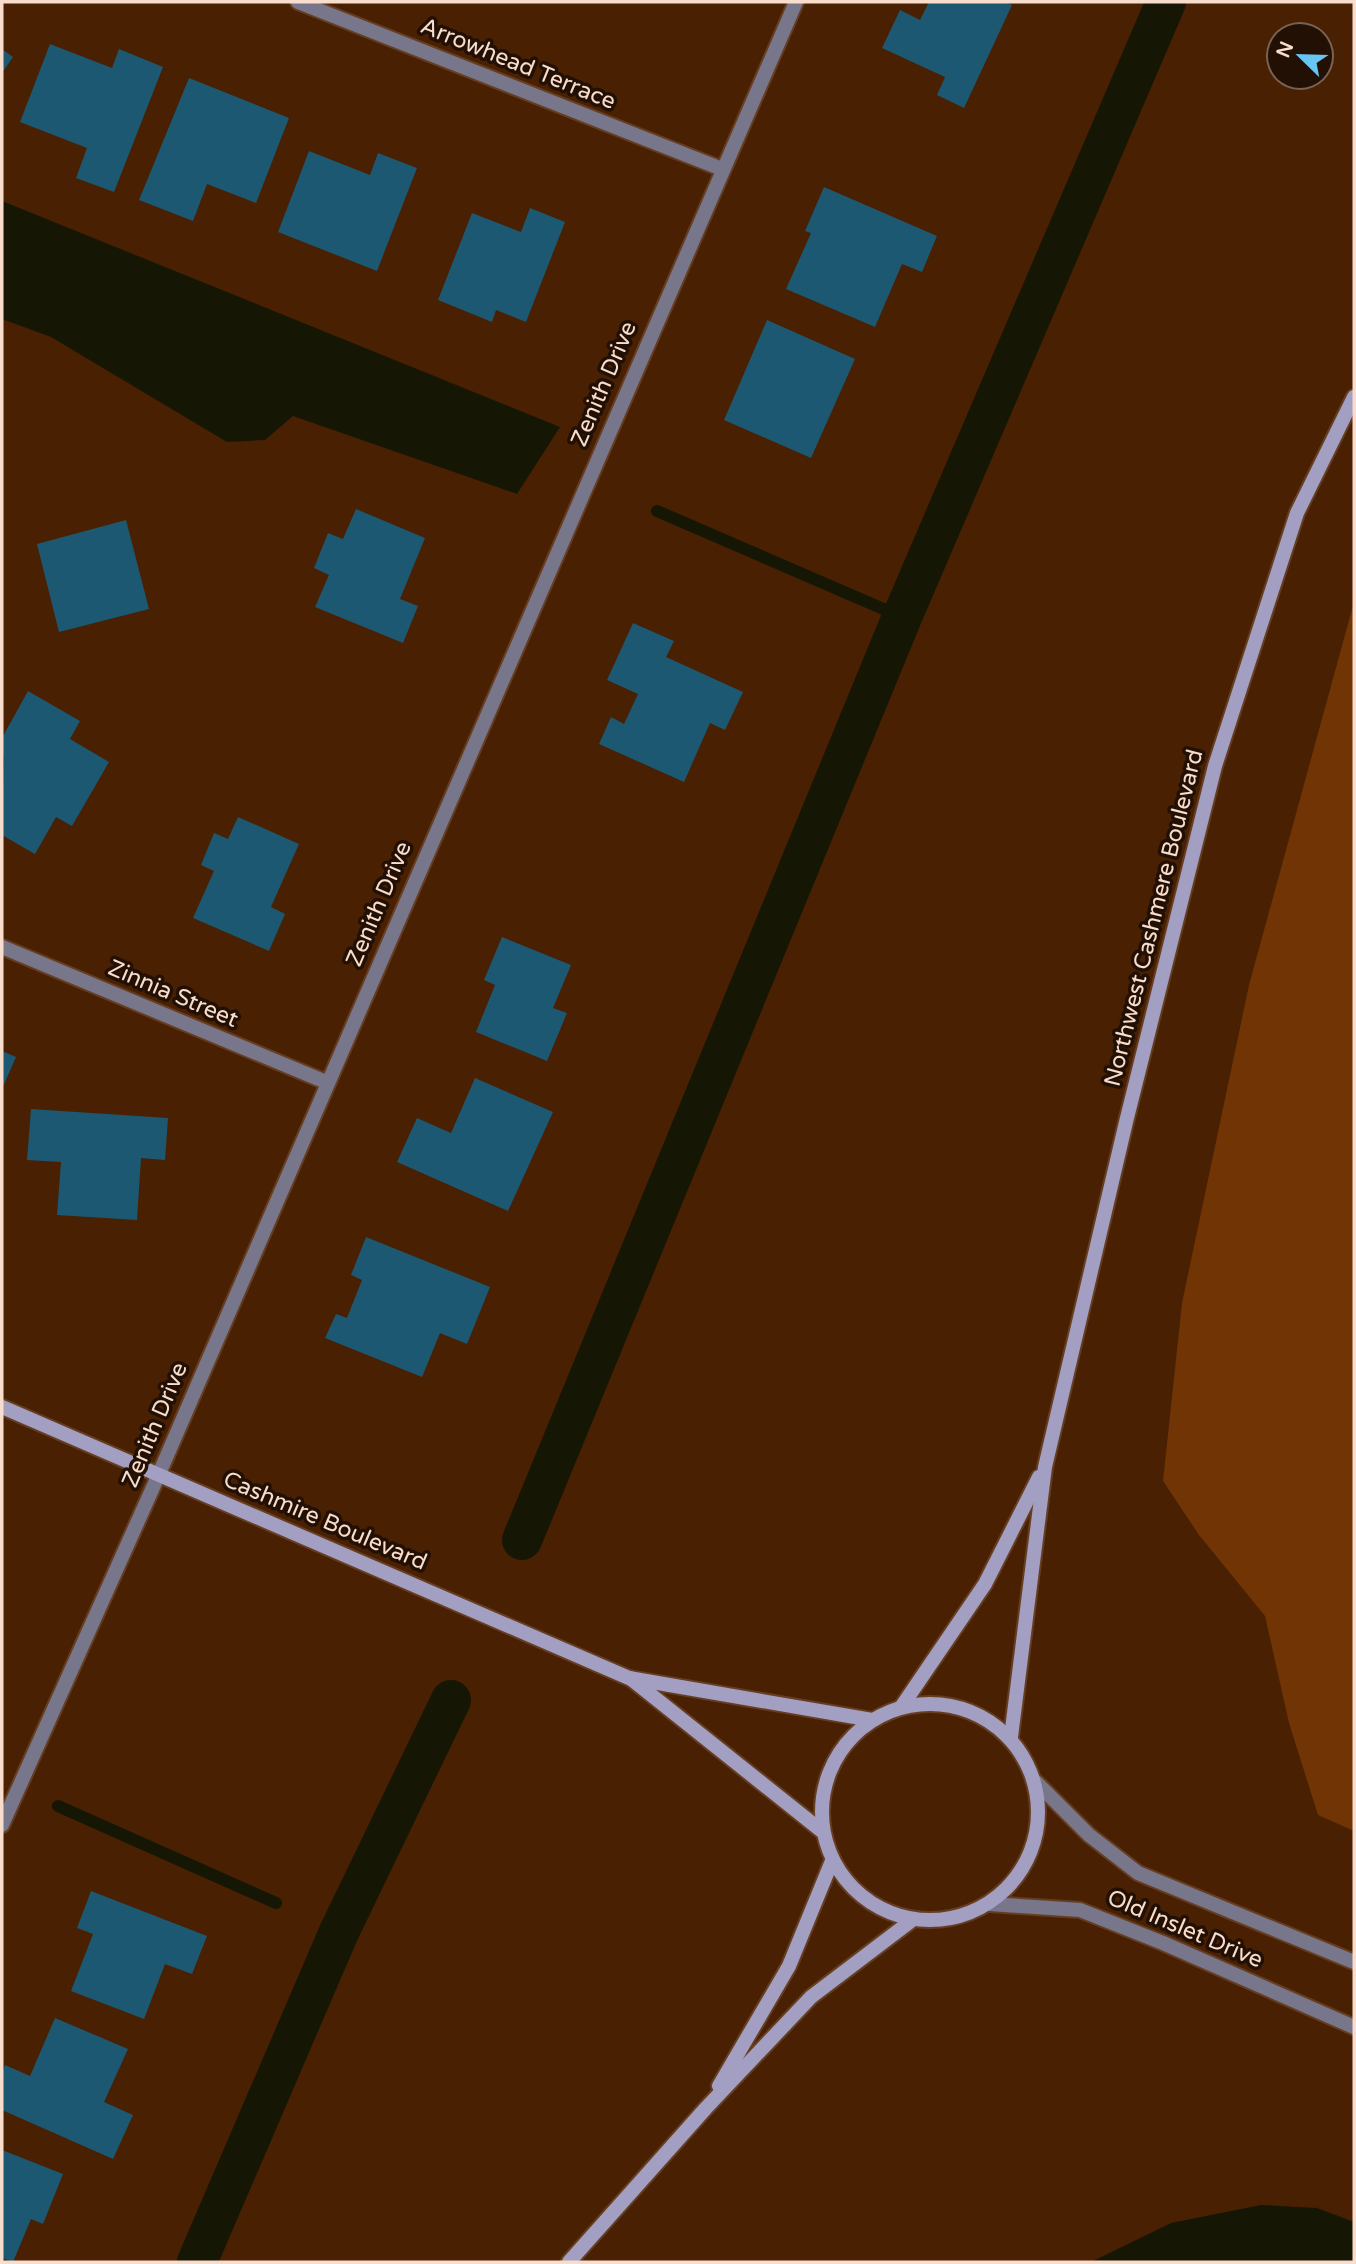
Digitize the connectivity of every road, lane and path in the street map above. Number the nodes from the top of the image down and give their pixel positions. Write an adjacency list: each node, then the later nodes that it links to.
1 (298, 2): 3 (street, Arrowhead Terrace)
2 (796, 2): 3 (street, Zenith Drive)
3 (722, 169): 6 (street, Zenith Drive)
4 (1354, 397): 8 (street, Northwest Cashmere Boulevard)
5 (2, 947): 6 (street, Zinnia Street)
6 (326, 1082): 9 (street, Zenith Drive)
7 (2, 1407): 9 (street, Cashmire Boulevard)
8 (1045, 1467): 11 (street, Northwest Cashmere Boulevard); 13 (street, Northwest Cashmere Boulevard)
9 (159, 1474): 10 (street, Cashmire Boulevard); 15 (street, Zenith Drive)
10 (629, 1678): 12 (street, Cashmire Boulevard); 16 (street, Cashmire Boulevard)
11 (902, 1706): 12 (street); 13 (street)
12 (872, 1720): 16 (street)
13 (1011, 1737): 14 (street)
14 (1036, 1782): 18 (street); 20 (street, Old Inslet Drive)
15 (2, 1825)
16 (823, 1832): 17 (street)
17 (832, 1861): 19 (street); 22 (street)
18 (989, 1904): 19 (street); 21 (street, Old Inslet Drive)
19 (911, 1921): 22 (street)
20 (1354, 1962)
21 (1354, 2027)
22 (706, 2108): 23 (street)
23 (569, 2262)

